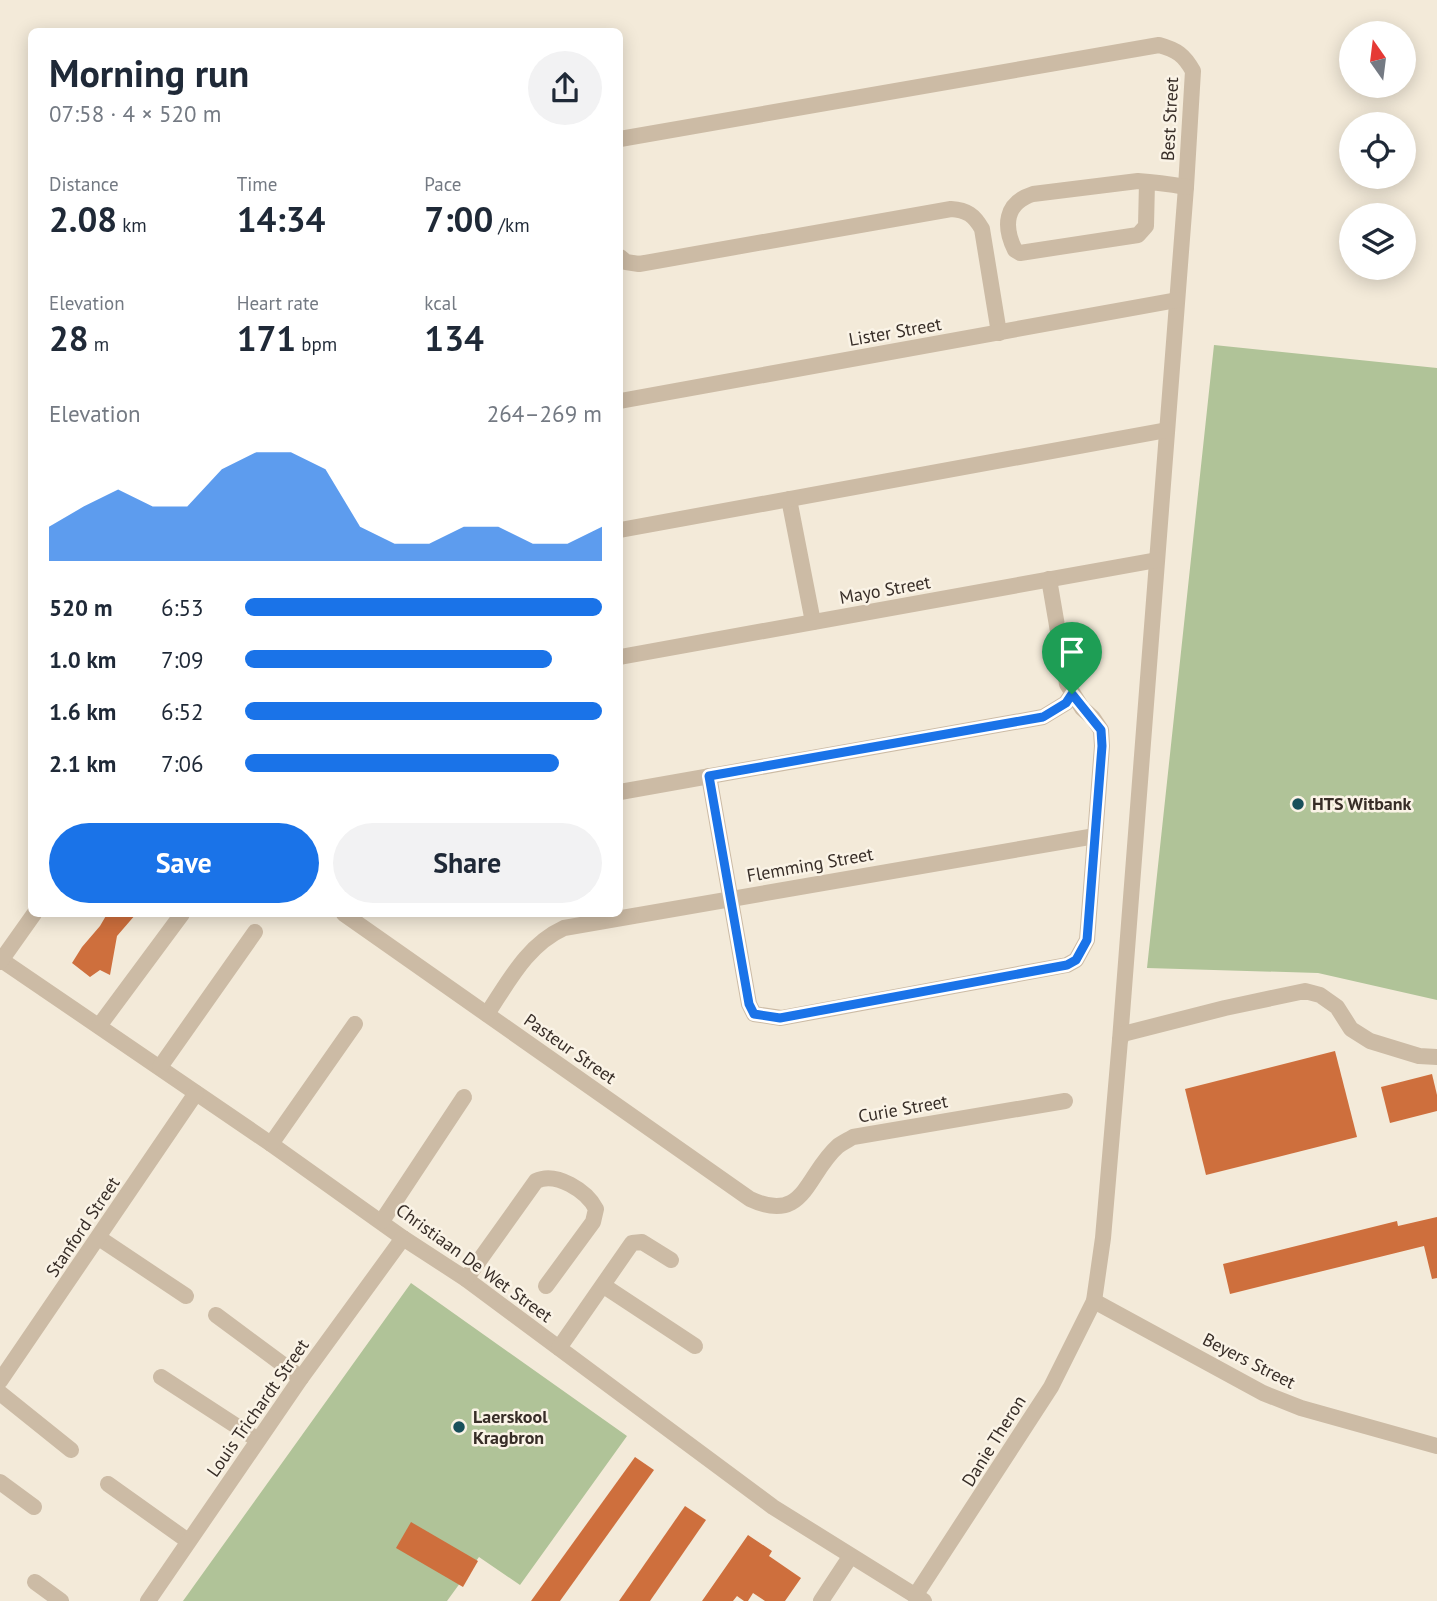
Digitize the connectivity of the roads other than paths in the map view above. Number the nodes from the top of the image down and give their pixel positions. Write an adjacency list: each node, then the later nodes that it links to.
1 (623, 138): 3 (street, Best Street)
2 (1147, 182): 2 (street); 3 (street)
3 (1186, 187): 5 (street, Best Street)
4 (623, 260): 6 (street)
5 (1177, 300): 6 (street, Lister Street); 8 (street, Best Street)
6 (999, 333): 7 (street, Lister Street)
7 (623, 400)
8 (1167, 430): 9 (street); 11 (street, Best Street)
9 (789, 499): 10 (street); 13 (street)
10 (623, 529)
11 (1157, 560): 12 (street, Mayo Street); 28 (street, Best Street)
12 (1049, 579): 13 (street, Mayo Street); 15 (street)
13 (813, 622): 14 (street, Mayo Street)
14 (623, 656)
15 (1072, 694): 16 (street); 18 (street)
16 (709, 776): 17 (street); 19 (street)
17 (623, 791)
18 (1095, 836): 19 (street, Flemming Street); 19 (street)
19 (730, 898): 25 (street, Flemming Street)
20 (32, 917): 24 (street)
21 (181, 917): 27 (street)
22 (348, 917): 25 (street, Pasteur Street)
23 (255, 933): 30 (street)
24 (1, 960): 27 (street, Christiaan De Wet Street)
25 (487, 1014): 35 (street, Pasteur Street)
26 (355, 1024): 34 (street)
27 (99, 1026): 30 (street, Christiaan De Wet Street)
28 (1120, 1040): 29 (street); 44 (street, Danie Theron)
29 (1437, 1057)
30 (160, 1067): 31 (street, Christiaan De Wet Street)
31 (197, 1093): 34 (street, Christiaan De Wet Street); 37 (street, Stanford Street)
32 (464, 1097): 36 (street)
33 (1065, 1101): 35 (street, Curie Street)
34 (271, 1144): 36 (street, Christiaan De Wet Street)
35 (777, 1208)
36 (382, 1221): 38 (street, Christiaan De Wet Street)
37 (99, 1238): 43 (street); 50 (street, Stanford Street)
38 (403, 1238): 40 (street, Christiaan De Wet Street); 49 (street, Louis Trichardt Street)
39 (671, 1260): 42 (street)
40 (466, 1279): 41 (street); 47 (street, Christiaan De Wet Street)
41 (546, 1286)
42 (604, 1286): 46 (street); 47 (street)
43 (186, 1296)
44 (1094, 1301): 53 (street, Beyers Street); 61 (street, Danie Theron)
45 (216, 1315): 49 (street)
46 (695, 1346)
47 (559, 1348): 59 (street, Christiaan De Wet Street)
48 (161, 1377): 52 (street)
49 (301, 1378): 52 (street, Louis Trichardt Street)
50 (0, 1381)
51 (0, 1393): 54 (street)
52 (258, 1440): 58 (street, Louis Trichardt Street)
53 (1437, 1446)
54 (71, 1450)
55 (0, 1482): 57 (street)
56 (108, 1484): 58 (street)
57 (34, 1507)
58 (188, 1541): 63 (street, Louis Trichardt Street)
59 (850, 1557): 61 (street, Christiaan De Wet Street); 64 (street)
60 (35, 1582): 62 (street)
61 (920, 1599)
62 (61, 1601)
63 (148, 1601)
64 (821, 1601)

